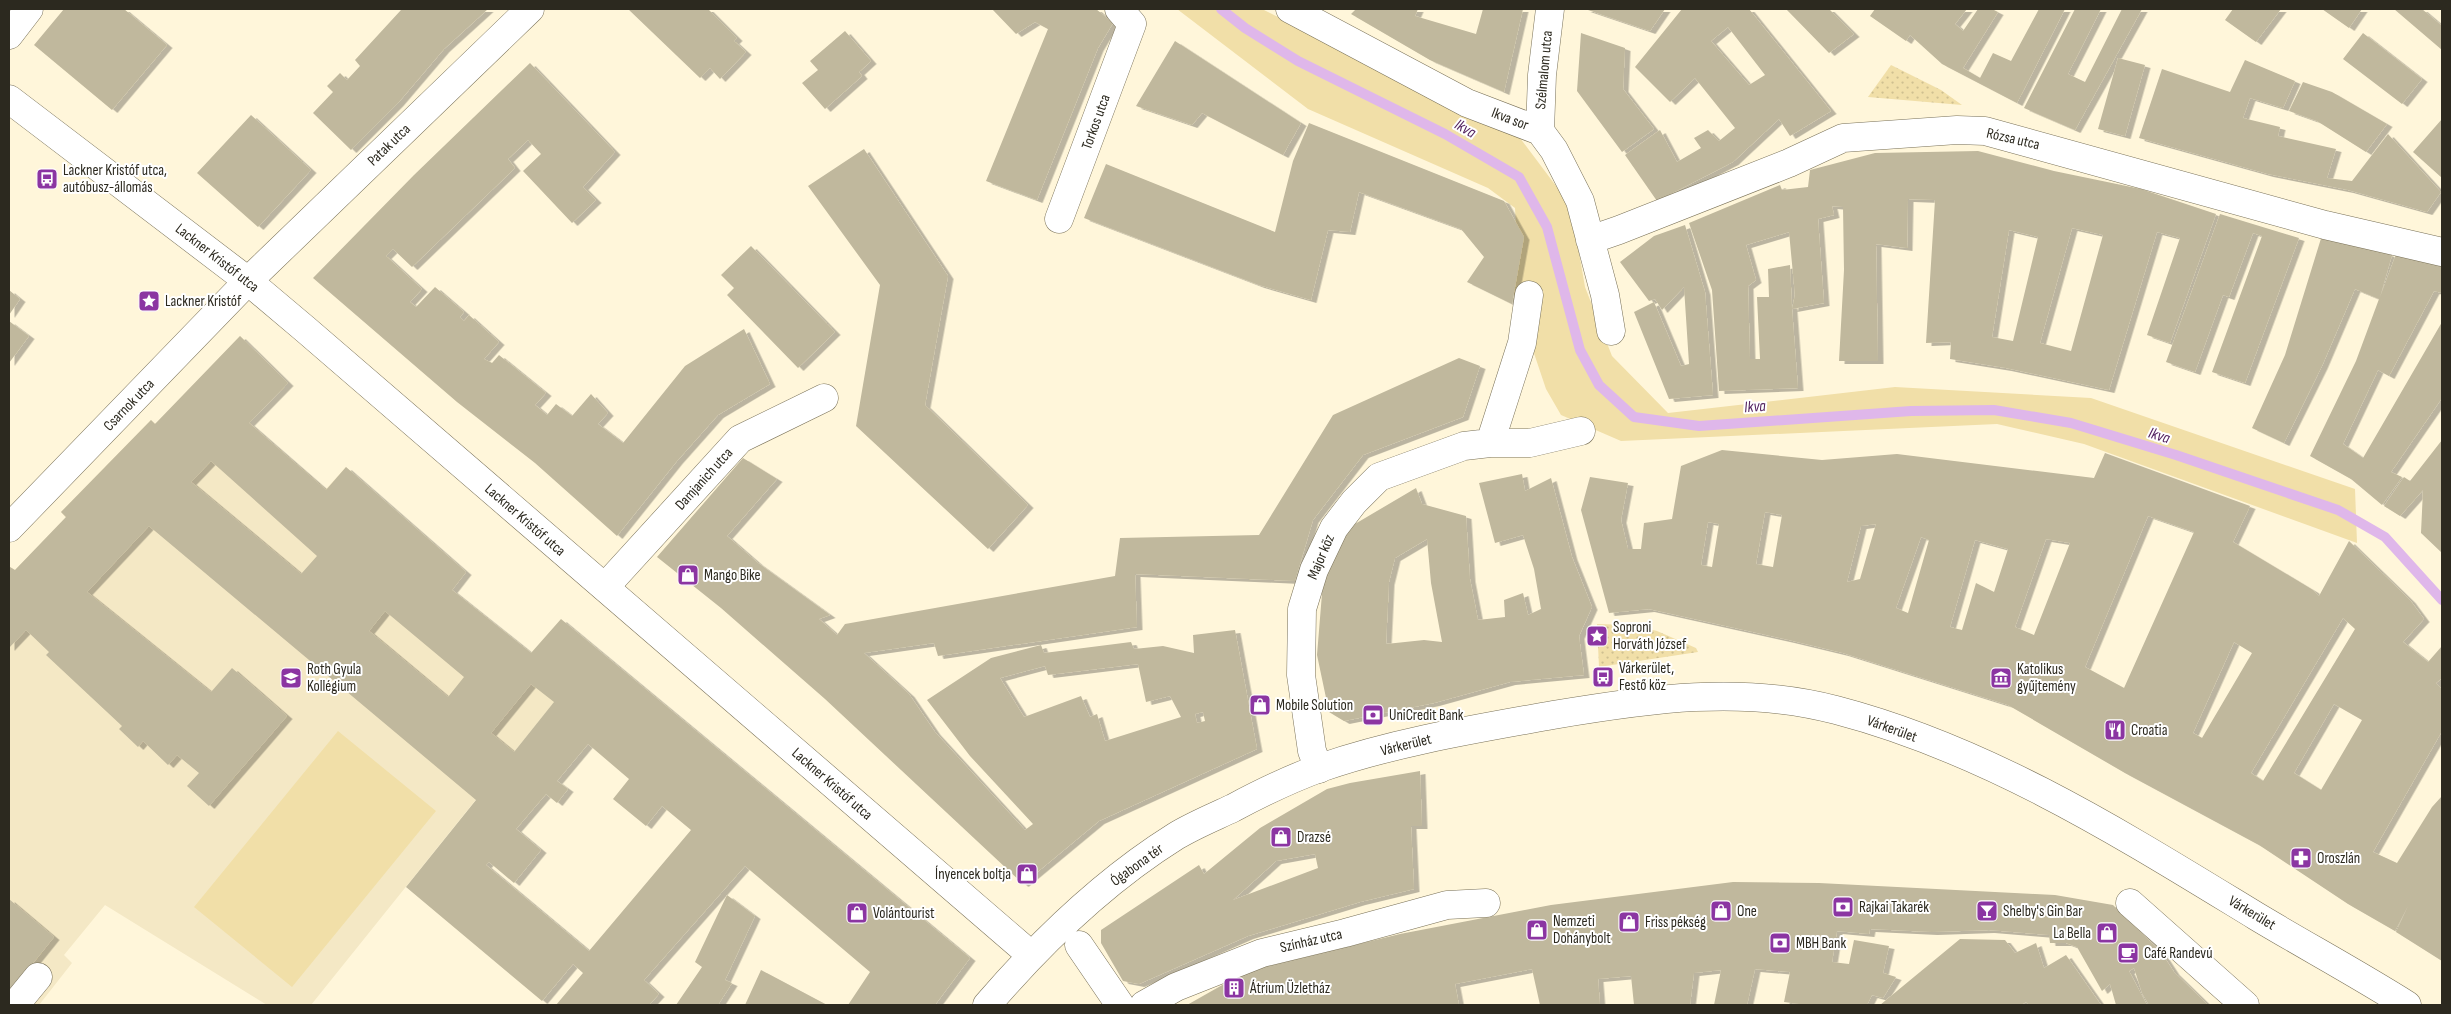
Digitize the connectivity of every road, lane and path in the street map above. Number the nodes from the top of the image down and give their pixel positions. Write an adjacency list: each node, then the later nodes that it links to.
1 (29, 9): 6 (street)
2 (530, 9): 12 (street, Patak utca)
3 (1290, 9): 8 (street, Ikva sor)
4 (1550, 9): 8 (street, Szélmalom utca)
5 (1125, 16): 9 (street, Torkos utca)
6 (9, 35)
7 (9, 98): 12 (street, Lackner Kristóf utca)
8 (1540, 131): 10 (street, Ikva sor)
9 (1059, 219)
10 (1590, 240): 11 (street, Rózsa utca); 14 (street, Ikva sor)
11 (2442, 252)
12 (248, 281): 18 (street, Csarnok utca); 19 (street, Lackner Kristóf utca)
13 (1529, 295): 17 (street)
14 (1611, 331)
15 (824, 398): 19 (street, Damjanich utca)
16 (1582, 431): 17 (street, Major köz)
17 (1490, 443): 20 (street, Major köz)
18 (9, 528)
19 (605, 587): 24 (street, Lackner Kristóf utca)
20 (1319, 768): 24 (street, Ógabona tér); 31 (street, Várkerület)
21 (1486, 903): 29 (street, Színház utca)
22 (2130, 903): 30 (street)
23 (1079, 945): 28 (street)
24 (1030, 955): 27 (street, Ógabona tér)
25 (38, 978): 26 (street)
26 (15, 1005)
27 (987, 1005)
28 (1120, 1005)
29 (1144, 1005)
30 (2246, 1005)
31 (2407, 1005)

